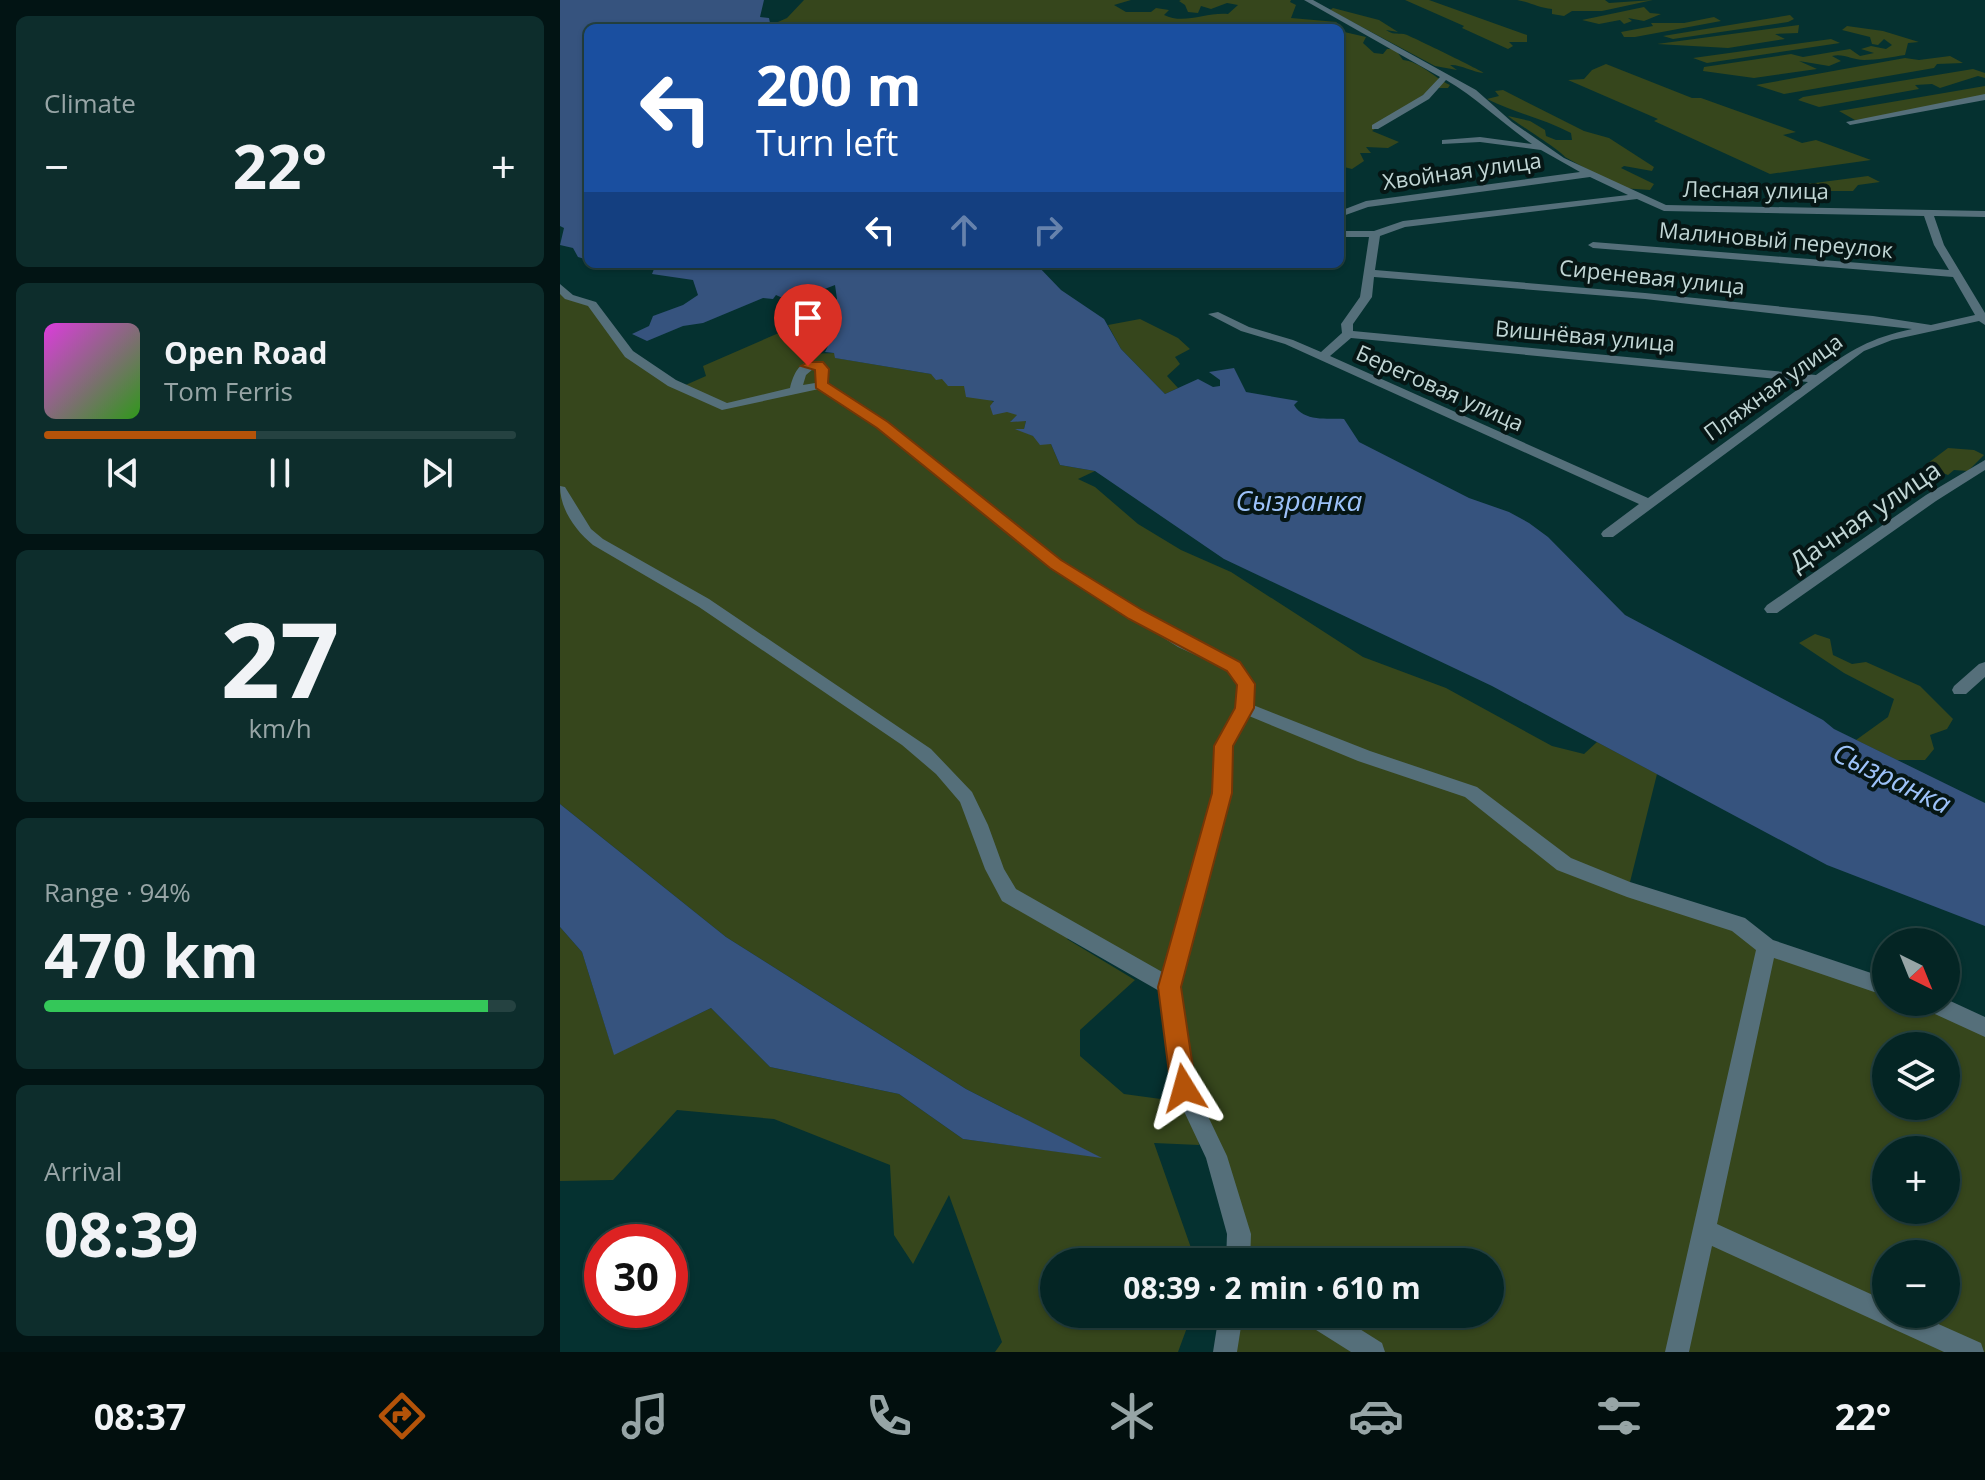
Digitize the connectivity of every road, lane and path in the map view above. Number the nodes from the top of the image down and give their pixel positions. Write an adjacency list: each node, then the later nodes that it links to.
1 (1308, 0): 2 (street)
2 (1445, 76): 5 (street); 7 (street)
3 (1985, 97): 4 (street)
4 (1850, 122)
5 (1375, 127)
6 (1445, 142): 7 (street)
7 (1547, 150): 8 (street)
8 (1590, 174): 9 (street); 10 (street, Хвойная улица)
9 (1638, 197): 11 (street, Лесная улица); 14 (street, Лесная улица)
10 (1344, 212)
11 (1928, 213): 12 (street, Лесная улица); 17 (street)
12 (1984, 215)
13 (1344, 234): 14 (street, Лесная улица)
14 (1375, 234): 16 (street)
15 (1593, 245): 17 (street, Малиновый переулок)
16 (1369, 273): 21 (street, Сиреневая улица); 22 (street)
17 (1957, 274): 20 (street)
18 (560, 287): 32 (street)
19 (1214, 314): 23 (street, Береговая улица)
20 (1983, 317): 21 (street, Пляжная улица)
21 (1931, 328): 24 (street, Пляжная улица)
22 (1348, 334): 23 (street); 24 (street, Вишнёвая улица)
23 (1322, 357): 27 (street, Береговая улица)
24 (1818, 379): 27 (street, Пляжная улица)
25 (1985, 464): 29 (street, Дачная улица)
26 (560, 490): 35 (street)
27 (1648, 503): 28 (street, Пляжная улица)
28 (1608, 534)
29 (1772, 609)
30 (1985, 668): 31 (street)
31 (1960, 690)
32 (1245, 708): 33 (street); 35 (street)
33 (1767, 947): 34 (street); 38 (street)
34 (1872, 982)
35 (1170, 987): 39 (street)
36 (1960, 1015): 37 (street)
37 (1985, 1027)
38 (1704, 1230): 40 (street); 46 (street)
39 (1238, 1248)
40 (1872, 1306)
41 (1229, 1328): 44 (street)
42 (1336, 1328): 45 (street)
43 (1920, 1328): 47 (street)
44 (1225, 1352)
45 (1373, 1352)
46 (1677, 1352)
47 (1972, 1352)

